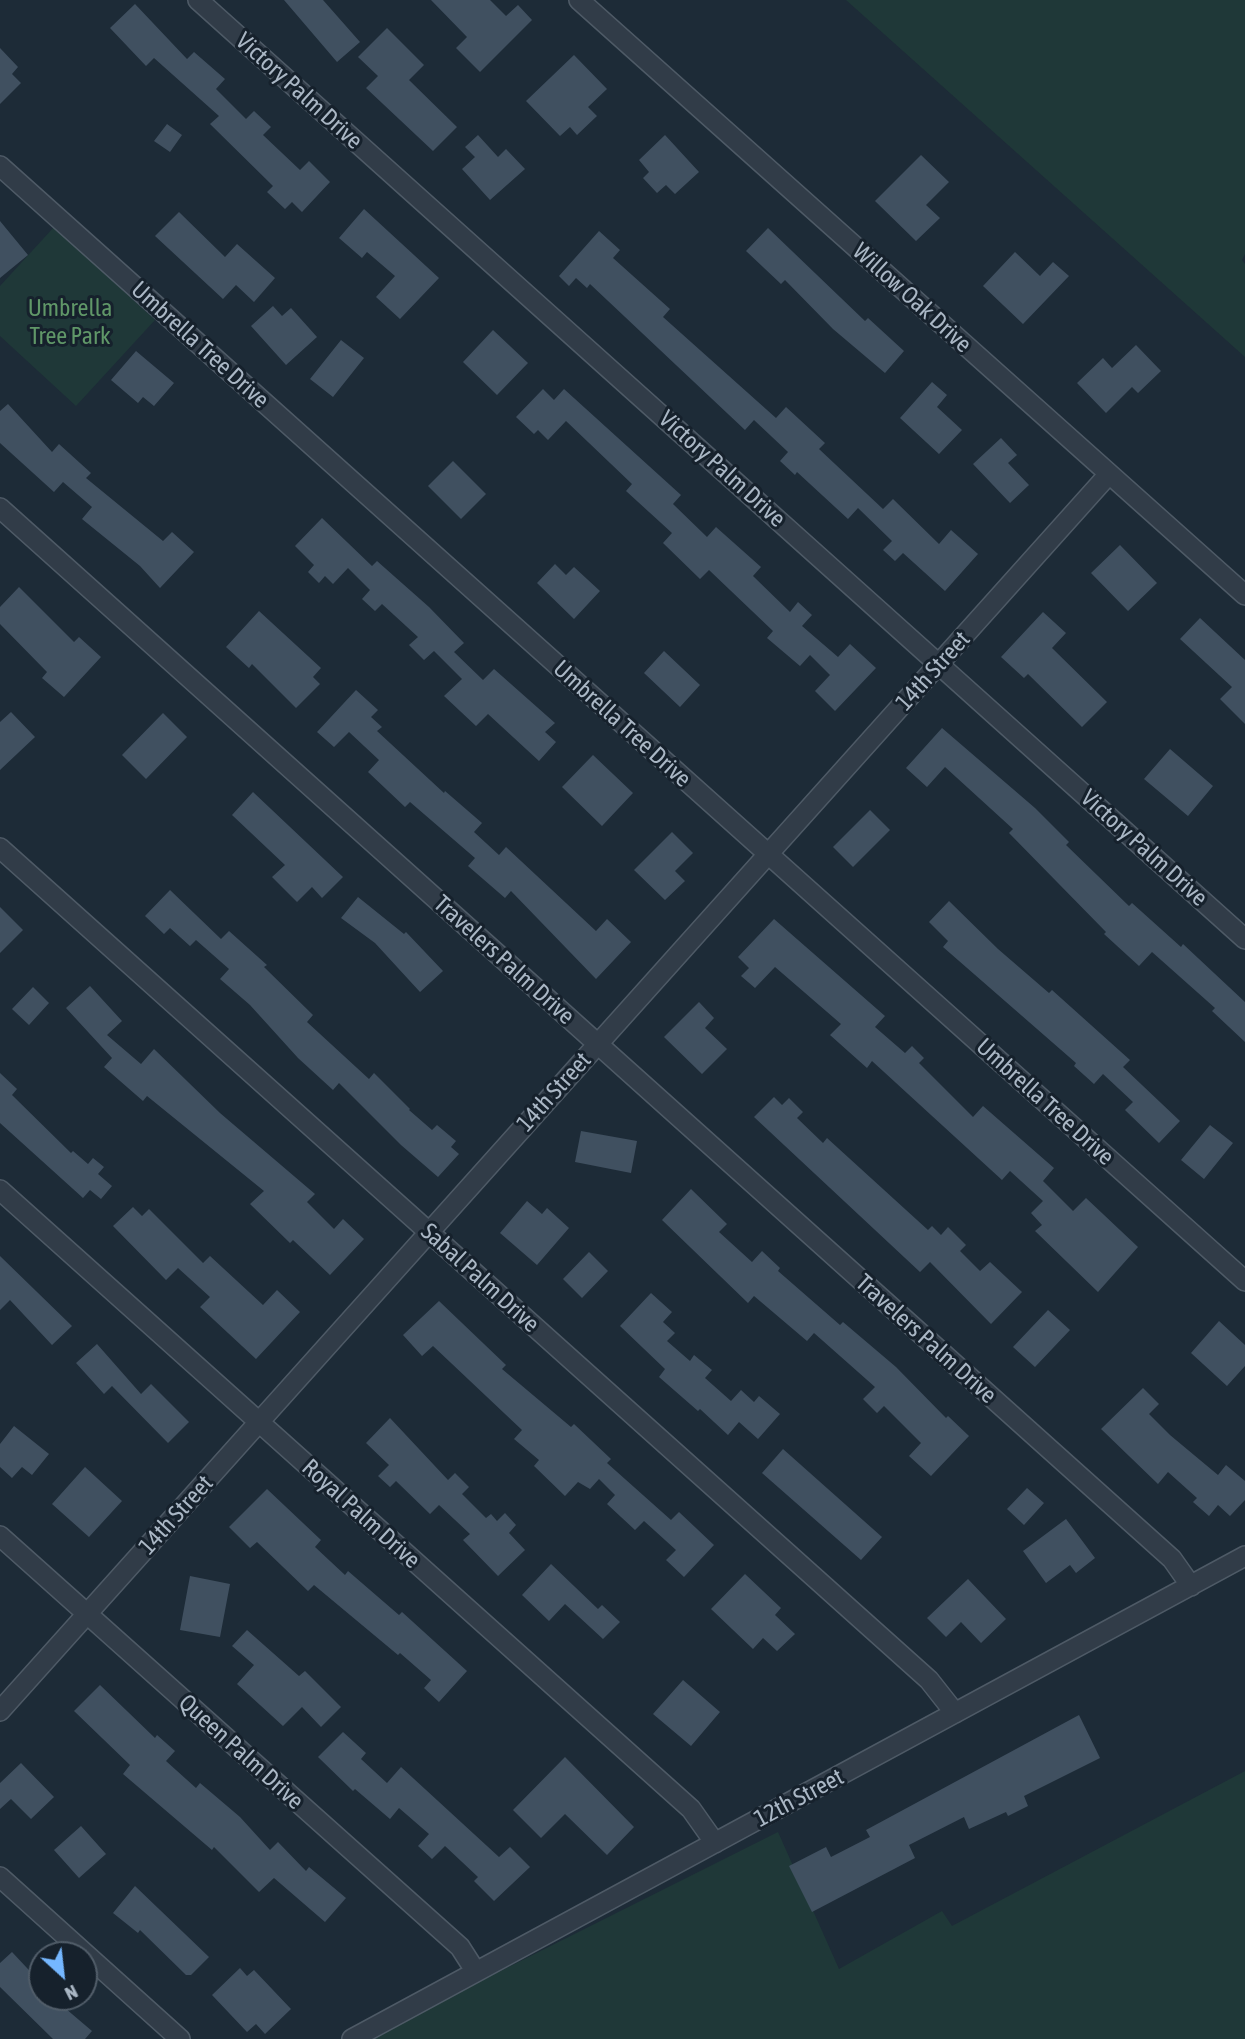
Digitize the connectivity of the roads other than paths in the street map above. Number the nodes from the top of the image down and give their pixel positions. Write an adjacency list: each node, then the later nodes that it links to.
1 (198, 0): 7 (street, Victory Palm Drive)
2 (579, 0): 4 (street, Willow Oak Drive)
3 (0, 166): 9 (street, Umbrella Tree Drive)
4 (1109, 474): 6 (street, Willow Oak Drive); 7 (street, 14th Street)
5 (0, 508): 11 (street, Travelers Palm Drive)
6 (1245, 595)
7 (939, 664): 9 (street, 14th Street); 10 (street, Victory Palm Drive)
8 (0, 848): 13 (street, Sabal Palm Drive)
9 (768, 854): 11 (street, 14th Street); 14 (street, Umbrella Tree Drive)
10 (1245, 939)
11 (598, 1044): 13 (street, 14th Street); 18 (street, Travelers Palm Drive)
12 (0, 1190): 15 (street, Royal Palm Drive)
13 (429, 1233): 15 (street, 14th Street); 21 (street, Sabal Palm Drive)
14 (1245, 1281)
15 (259, 1422): 19 (street, 14th Street); 22 (street, Royal Palm Drive)
16 (0, 1536): 19 (street, Queen Palm Drive)
17 (1245, 1556): 18 (street, 12th Street)
18 (1191, 1586): 21 (street, 12th Street)
19 (87, 1614): 20 (street, 14th Street); 24 (street, Queen Palm Drive)
20 (0, 1710)
21 (955, 1713): 22 (street, 12th Street)
22 (715, 1843): 24 (street, 12th Street)
23 (0, 1877): 25 (street)
24 (476, 1972): 26 (street, 12th Street)
25 (180, 2039)
26 (352, 2039)

